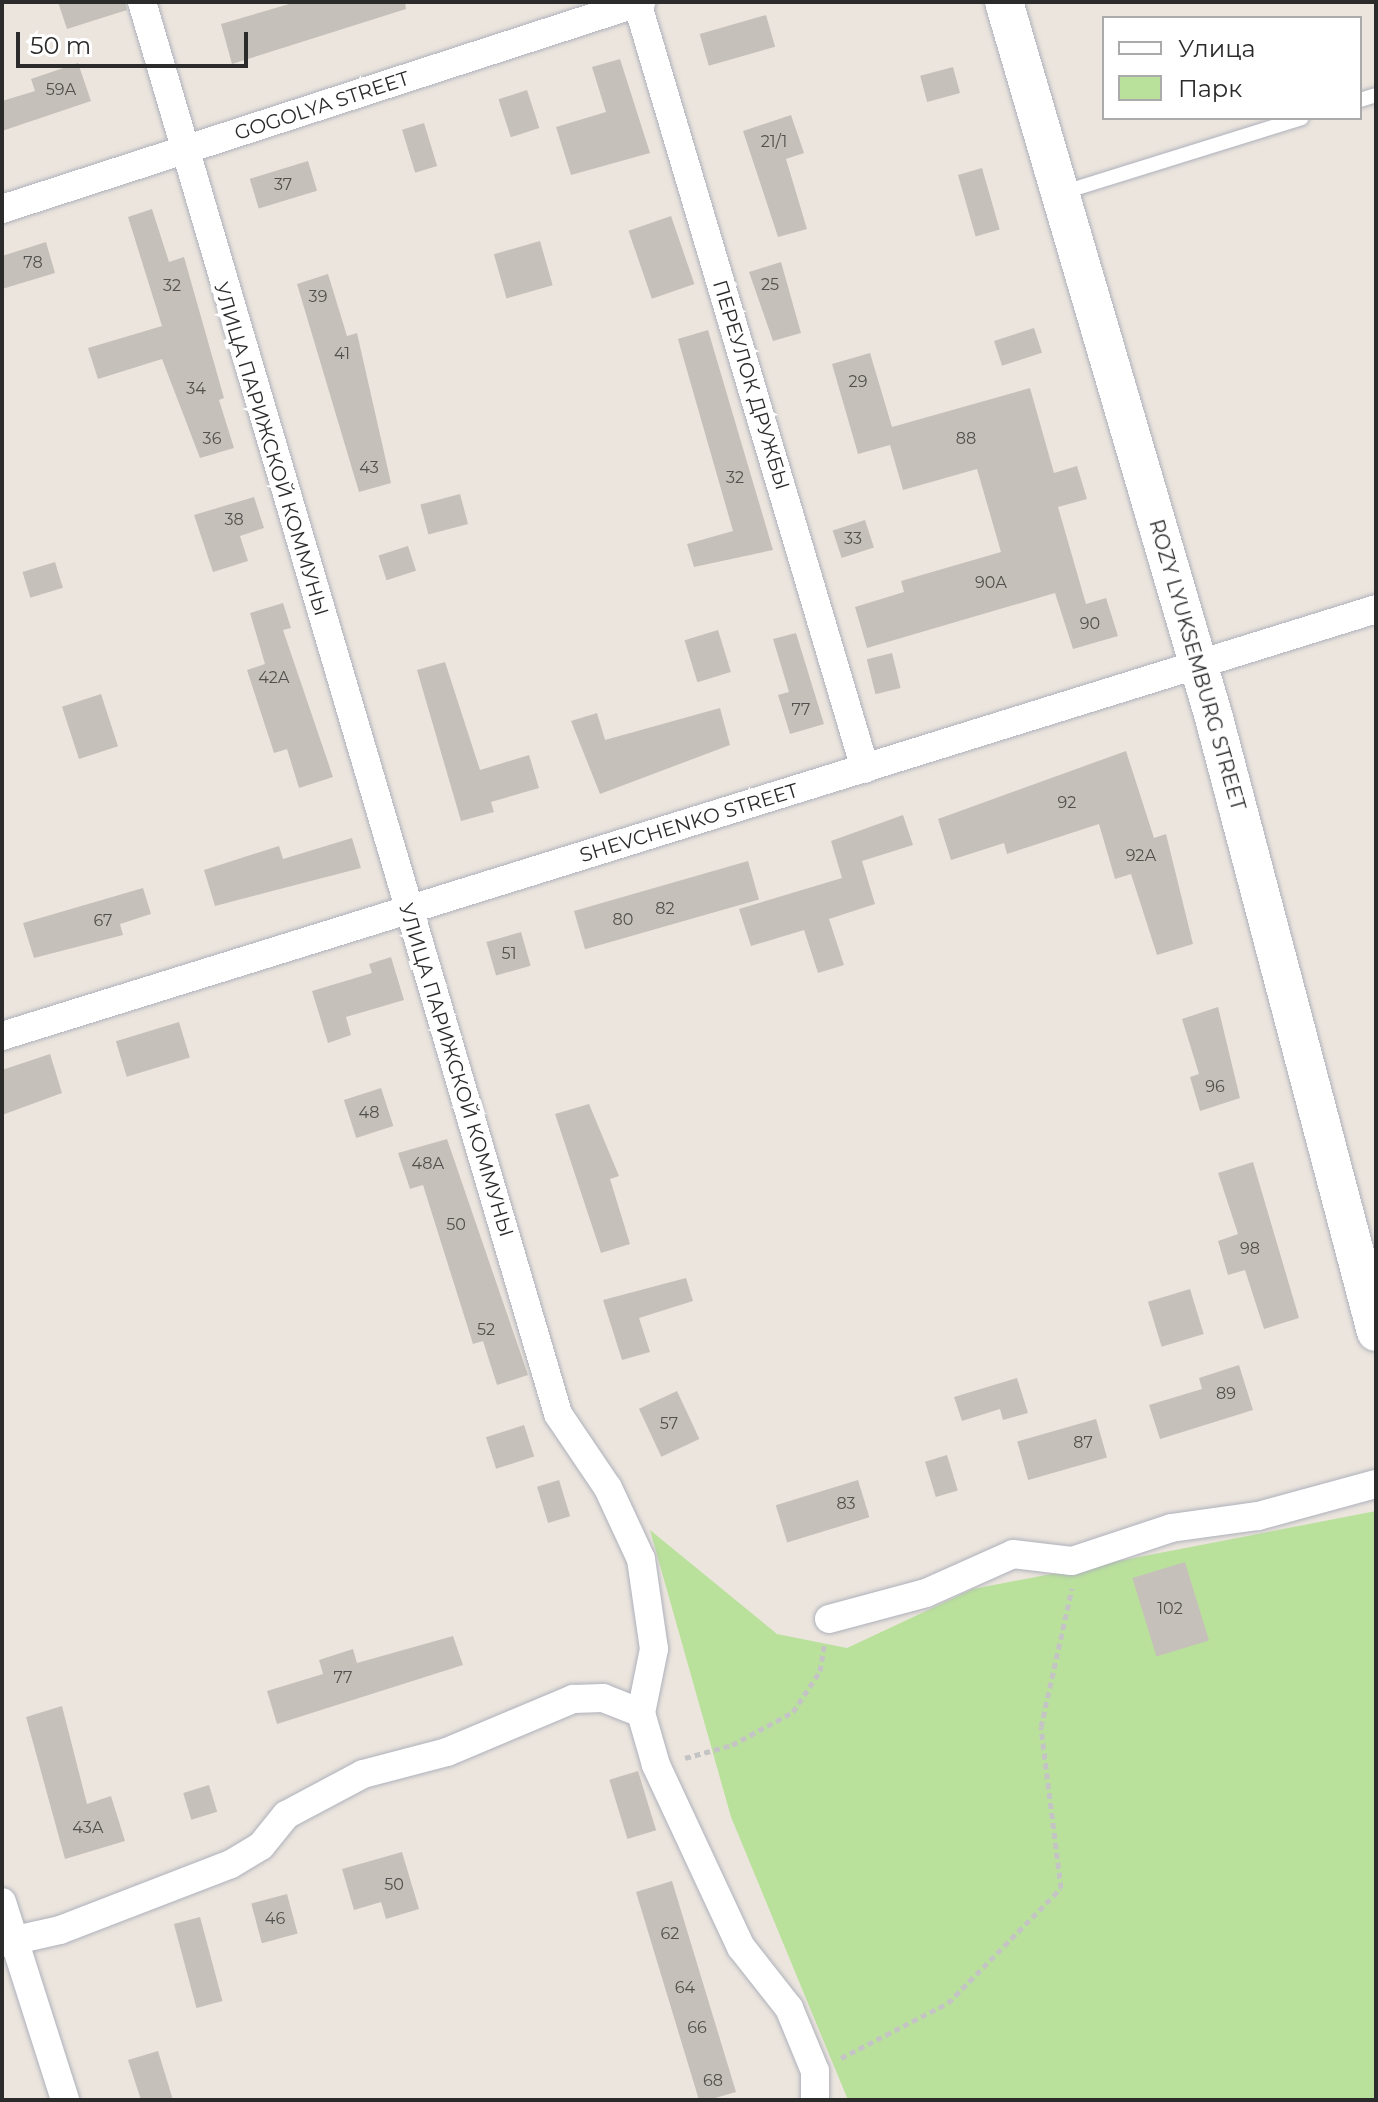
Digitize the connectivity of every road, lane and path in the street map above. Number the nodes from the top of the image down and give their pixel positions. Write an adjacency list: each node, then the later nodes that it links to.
1 (142, 2): 5 (street, УЛИЦА ПАРИЖСКОЙ КОММУНЫ)
2 (638, 2): 5 (street, GOGOLYA STREET); 10 (street, ПЕРЕУЛОК ДРУЖБЫ)
3 (1004, 2): 6 (main road, ROZY LYUKSEMBURG STREET)
4 (1296, 120): 6 (lane)
5 (183, 151): 7 (street, GOGOLYA STREET); 11 (street, УЛИЦА ПАРИЖСКОЙ КОММУНЫ)
6 (1061, 193): 9 (main road, ROZY LYUKSEMBURG STREET)
7 (2, 209)
8 (1376, 609): 9 (street, SHEVCHENKO STREET)
9 (1199, 665): 10 (street, SHEVCHENKO STREET); 13 (main road, ROZY LYUKSEMBURG STREET)
10 (865, 769): 11 (street, SHEVCHENKO STREET)
11 (408, 910): 12 (street, SHEVCHENKO STREET); 17 (street, УЛИЦА ПАРИЖСКОЙ КОММУНЫ)
12 (2, 1036)
13 (1376, 1332)
14 (1376, 1484): 15 (street)
15 (1072, 1561): 16 (street); 21 (path)
16 (829, 1619): 18 (path)
17 (641, 1713): 18 (street, УЛИЦА ПАРИЖСКОЙ КОММУНЫ); 20 (street)
18 (656, 1765): 21 (street, УЛИЦА ПАРИЖСКОЙ КОММУНЫ)
19 (2, 1902): 20 (street)
20 (8, 1941): 22 (street)
21 (815, 2071): 23 (street, УЛИЦА ПАРИЖСКОЙ КОММУНЫ)
22 (65, 2100)
23 (815, 2100)

